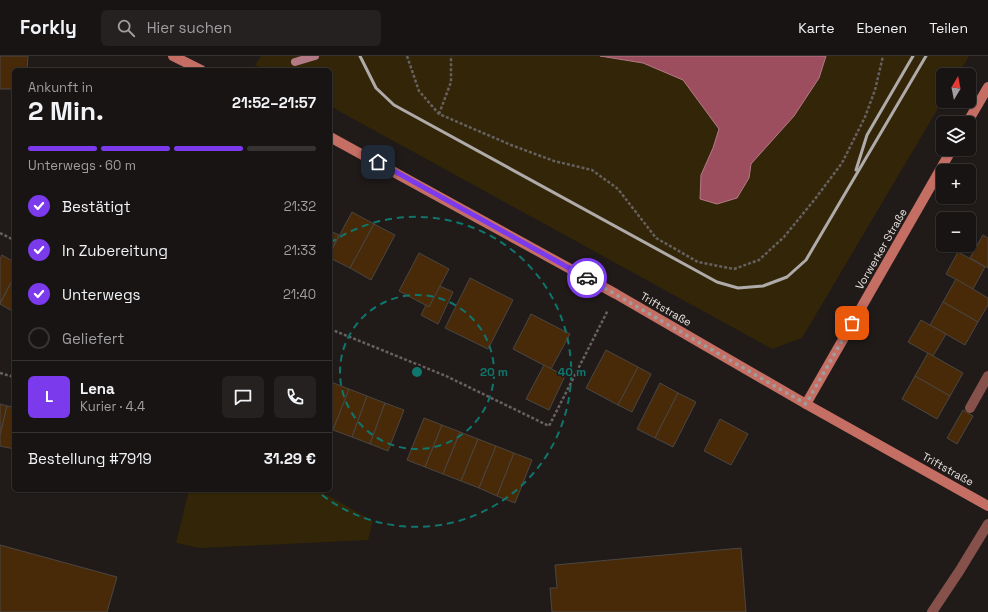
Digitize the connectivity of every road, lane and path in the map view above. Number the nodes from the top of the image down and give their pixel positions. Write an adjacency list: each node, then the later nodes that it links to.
1 (173, 56): 5 (street)
2 (407, 56): 7 (path)
3 (451, 56): 7 (path)
4 (883, 56): 7 (path)
5 (197, 68)
6 (988, 87): 8 (street)
7 (439, 114)
8 (971, 116)
9 (332, 138): 13 (street, Triftstraße)
10 (948, 156): 18 (street, Vorwerker Straße)
11 (0, 233): 12 (path)
12 (12, 239)
13 (616, 294): 14 (path); 18 (street, Triftstraße)
14 (332, 330)
15 (0, 373): 16 (path)
16 (12, 376)
17 (988, 376): 19 (lane)
18 (806, 404): 20 (street, Triftstraße)
19 (970, 408)
20 (988, 506)
21 (988, 524): 22 (lane)
22 (932, 612)

